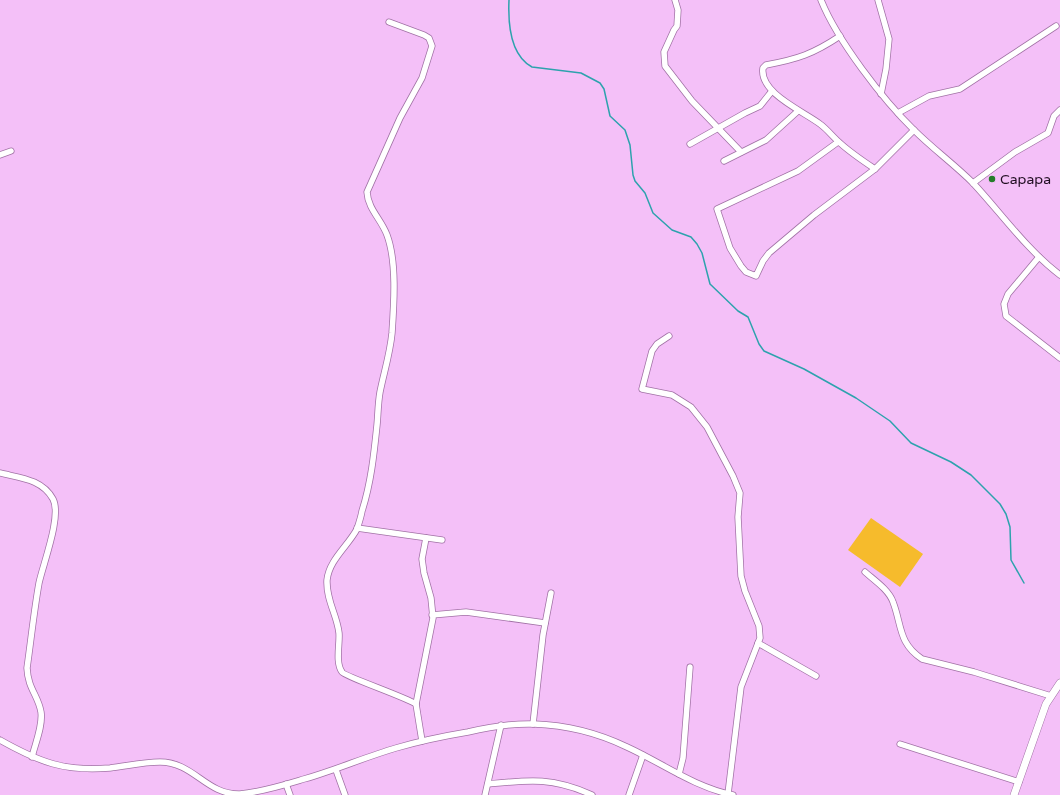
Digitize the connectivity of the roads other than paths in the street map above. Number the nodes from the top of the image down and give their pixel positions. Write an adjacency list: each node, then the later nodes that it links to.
1 (675, 0): 12 (street)
2 (821, 0): 6 (street)
3 (878, 0): 8 (street)
4 (389, 22): 27 (street)
5 (1056, 26): 11 (street)
6 (840, 36): 7 (street); 8 (street)
7 (772, 91): 10 (street); 12 (street)
8 (881, 94): 11 (street)
9 (1060, 110): 21 (street)
10 (798, 111): 14 (street); 17 (street)
11 (898, 113): 13 (street)
12 (718, 128): 15 (street); 17 (street)
13 (914, 130): 20 (street); 21 (street)
14 (838, 142): 20 (street); 20 (street)
15 (690, 144)
16 (11, 151): 18 (street)
17 (742, 152): 19 (street)
18 (0, 155)
19 (724, 161)
20 (875, 169)
21 (973, 183): 22 (street)
22 (1039, 257): 23 (street); 25 (street)
23 (1060, 275)
24 (669, 336): 34 (street)
25 (1060, 358)
26 (0, 473): 46 (street)
27 (357, 528): 28 (street); 39 (street)
28 (426, 538): 29 (street); 32 (street)
29 (442, 540)
30 (865, 572): 38 (street)
31 (551, 593): 33 (street)
32 (432, 615): 33 (street); 39 (street)
33 (545, 623): 40 (street)
34 (758, 643): 36 (street); 59 (street)
35 (690, 667): 48 (street)
36 (816, 676)
37 (1060, 683): 38 (street)
38 (1051, 696): 49 (street)
39 (416, 704): 43 (street)
40 (533, 724): 41 (street); 45 (street)
41 (501, 725): 43 (street); 51 (street)
42 (0, 740): 46 (street)
43 (422, 741): 47 (street)
44 (900, 744): 49 (street)
45 (643, 755): 48 (street); 58 (street)
46 (32, 757): 53 (street)
47 (336, 770): 50 (street); 55 (street)
48 (679, 774): 52 (street)
49 (1019, 782): 60 (street)
50 (286, 784): 53 (street); 54 (street)
51 (488, 784): 56 (street); 57 (street)
52 (710, 792): 59 (street)
53 (214, 793)
54 (290, 795)
55 (345, 795)
56 (485, 795)
57 (592, 795)
58 (628, 795)
59 (730, 795)
60 (1014, 795)

